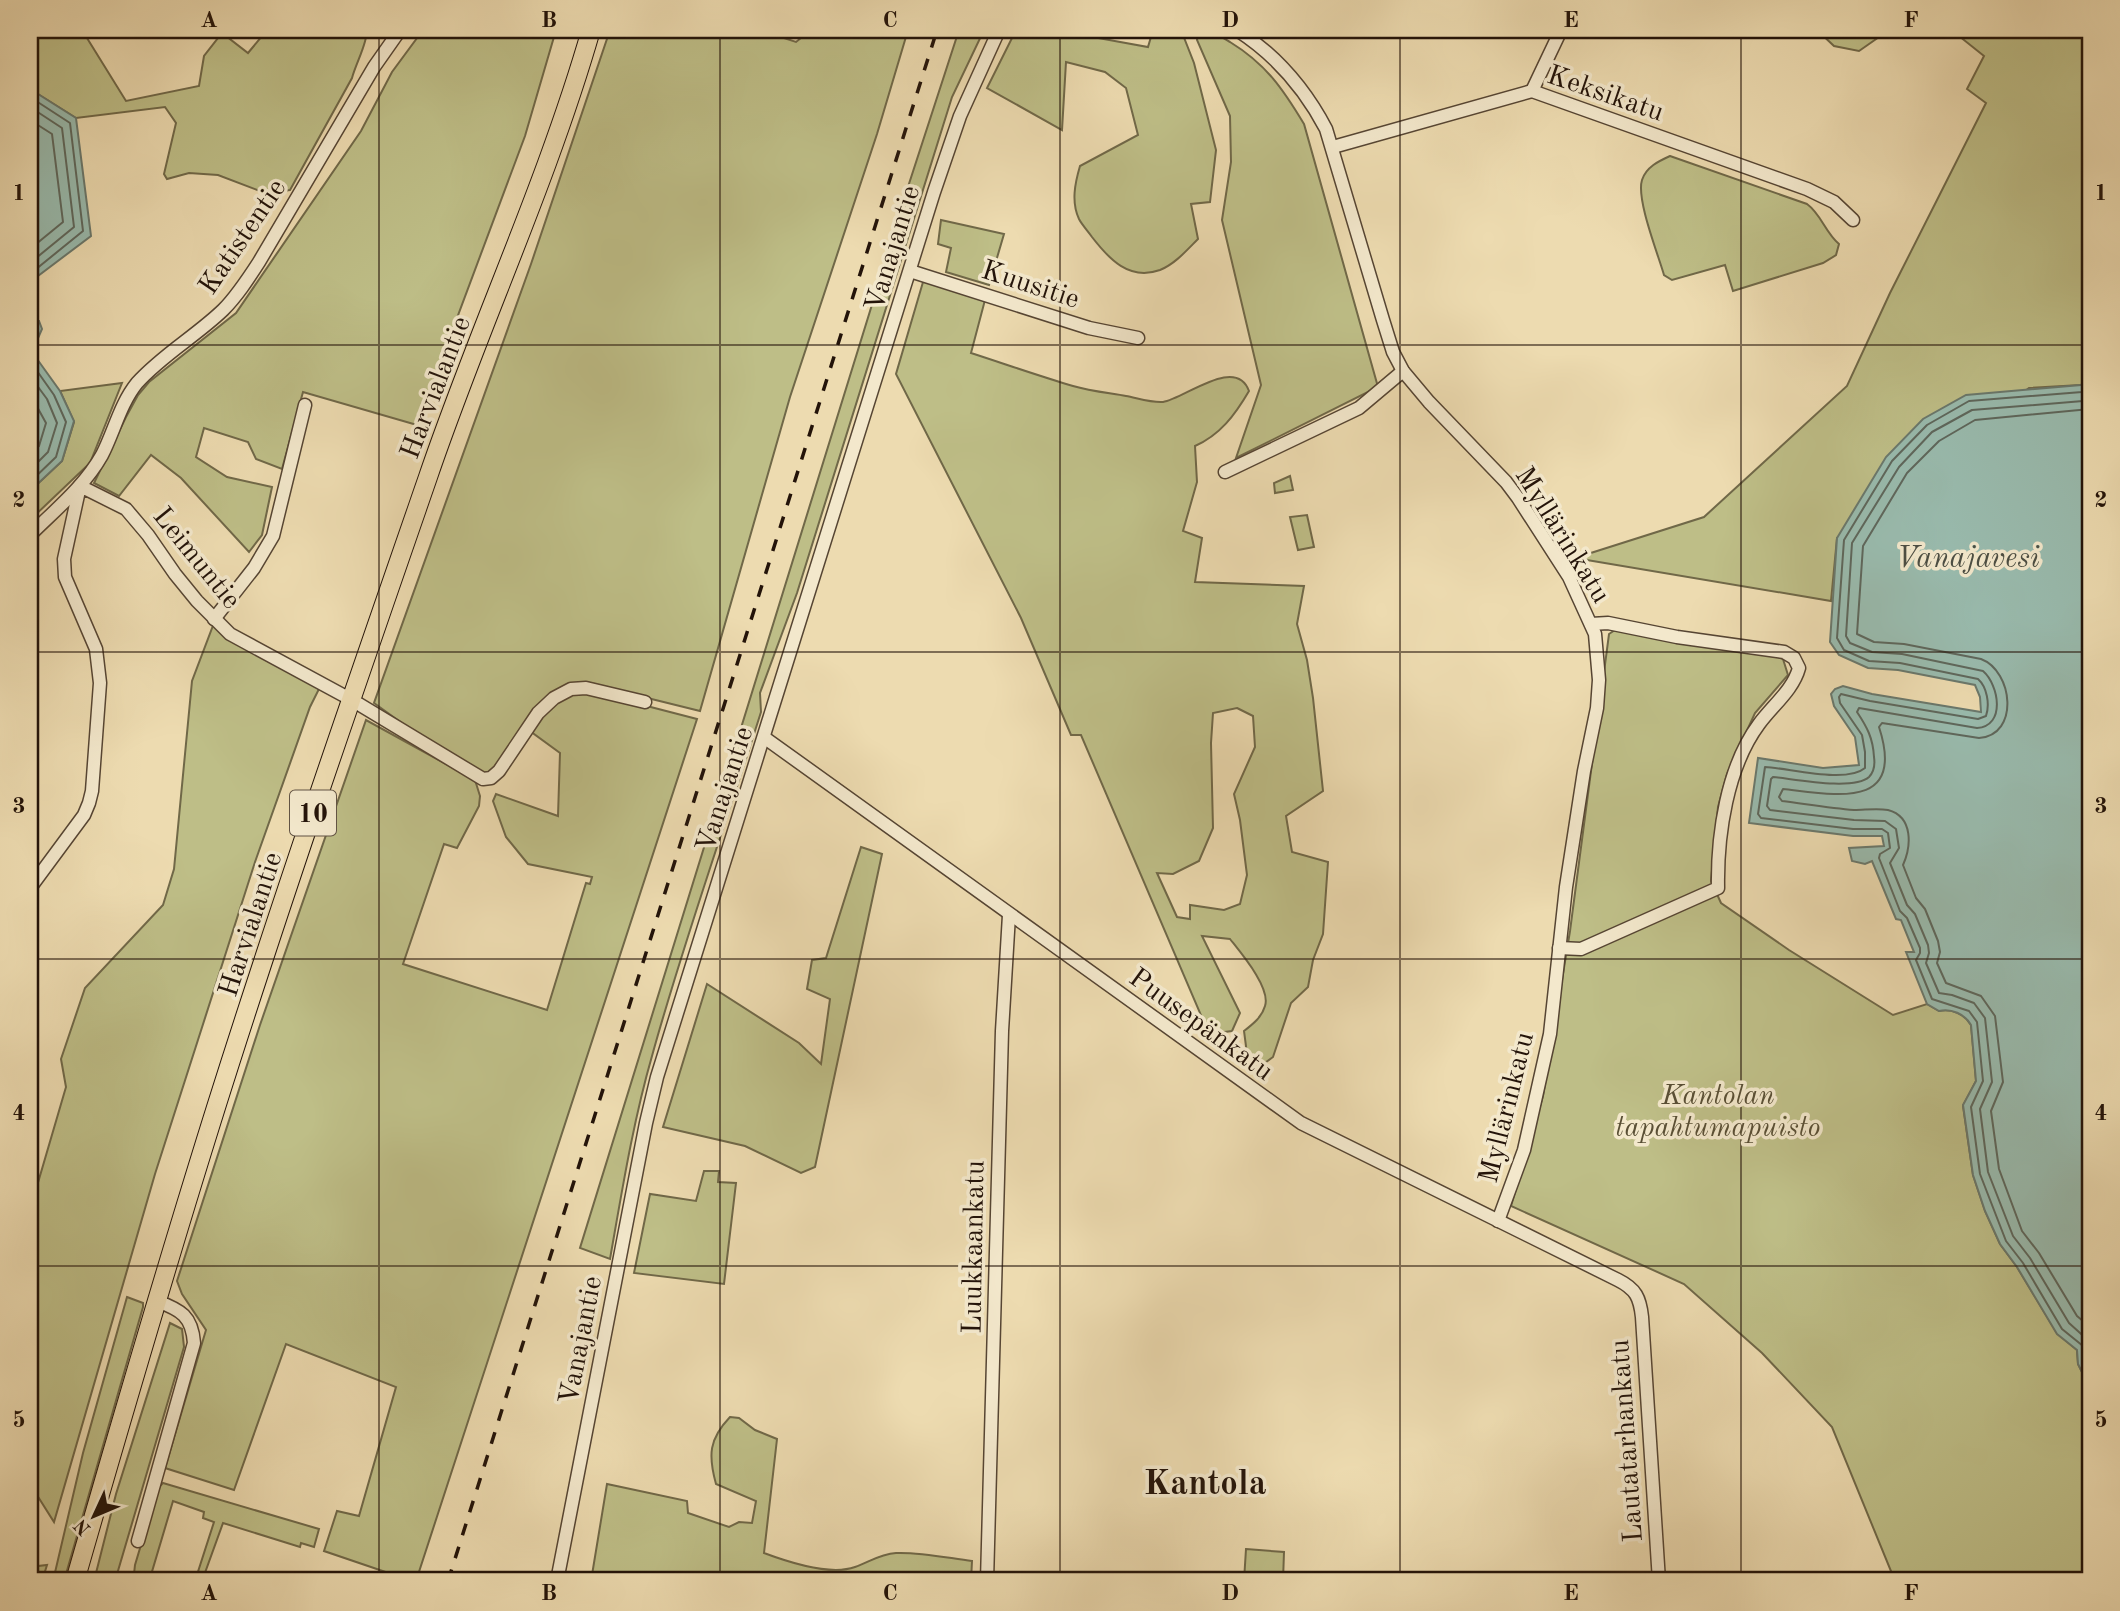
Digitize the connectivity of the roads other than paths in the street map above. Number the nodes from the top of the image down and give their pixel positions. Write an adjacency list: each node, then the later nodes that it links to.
1 (400, 30): 14 (street, Katistentie)
2 (590, 30): 18 (highway, Harvialantie / 10)
3 (999, 30): 9 (street, Vanajantie)
4 (1237, 30): 7 (street, Myllärinkatu)
5 (1560, 30): 6 (street)
6 (1532, 91): 7 (street, Keksikatu); 8 (street, Keksikatu)
7 (1334, 147): 11 (street, Myllärinkatu)
8 (1853, 219)
9 (910, 271): 10 (street, Kuusitie); 20 (street, Vanajantie)
10 (1138, 338)
11 (1403, 371): 13 (street); 17 (street, Myllärinkatu)
12 (306, 405): 16 (street)
13 (1225, 472)
14 (80, 486): 15 (street, Katistentie); 16 (street, Leimuntie); 21 (street, Katistentie)
15 (30, 535)
16 (214, 619): 18 (street, Leimuntie)
17 (1591, 624): 23 (street, Myllärinkatu); 23 (street)
18 (352, 700): 19 (street, Leimuntie); 26 (highway, Harvialantie / 10)
19 (645, 702)
20 (765, 738): 22 (street, Puusepänkatu); 29 (street, Vanajantie)
21 (30, 888)
22 (1009, 915): 24 (street, Puusepänkatu); 30 (street, Luukkaankatu)
23 (1559, 948): 24 (street, Myllärinkatu)
24 (1498, 1220): 25 (street, Puusepänkatu)
25 (1640, 1297): 31 (street, Lautatarhankatu)
26 (157, 1301): 27 (street); 28 (highway, Harvialantie / 10)
27 (138, 1541)
28 (75, 1581)
29 (557, 1581)
30 (987, 1581)
31 (1659, 1581)

